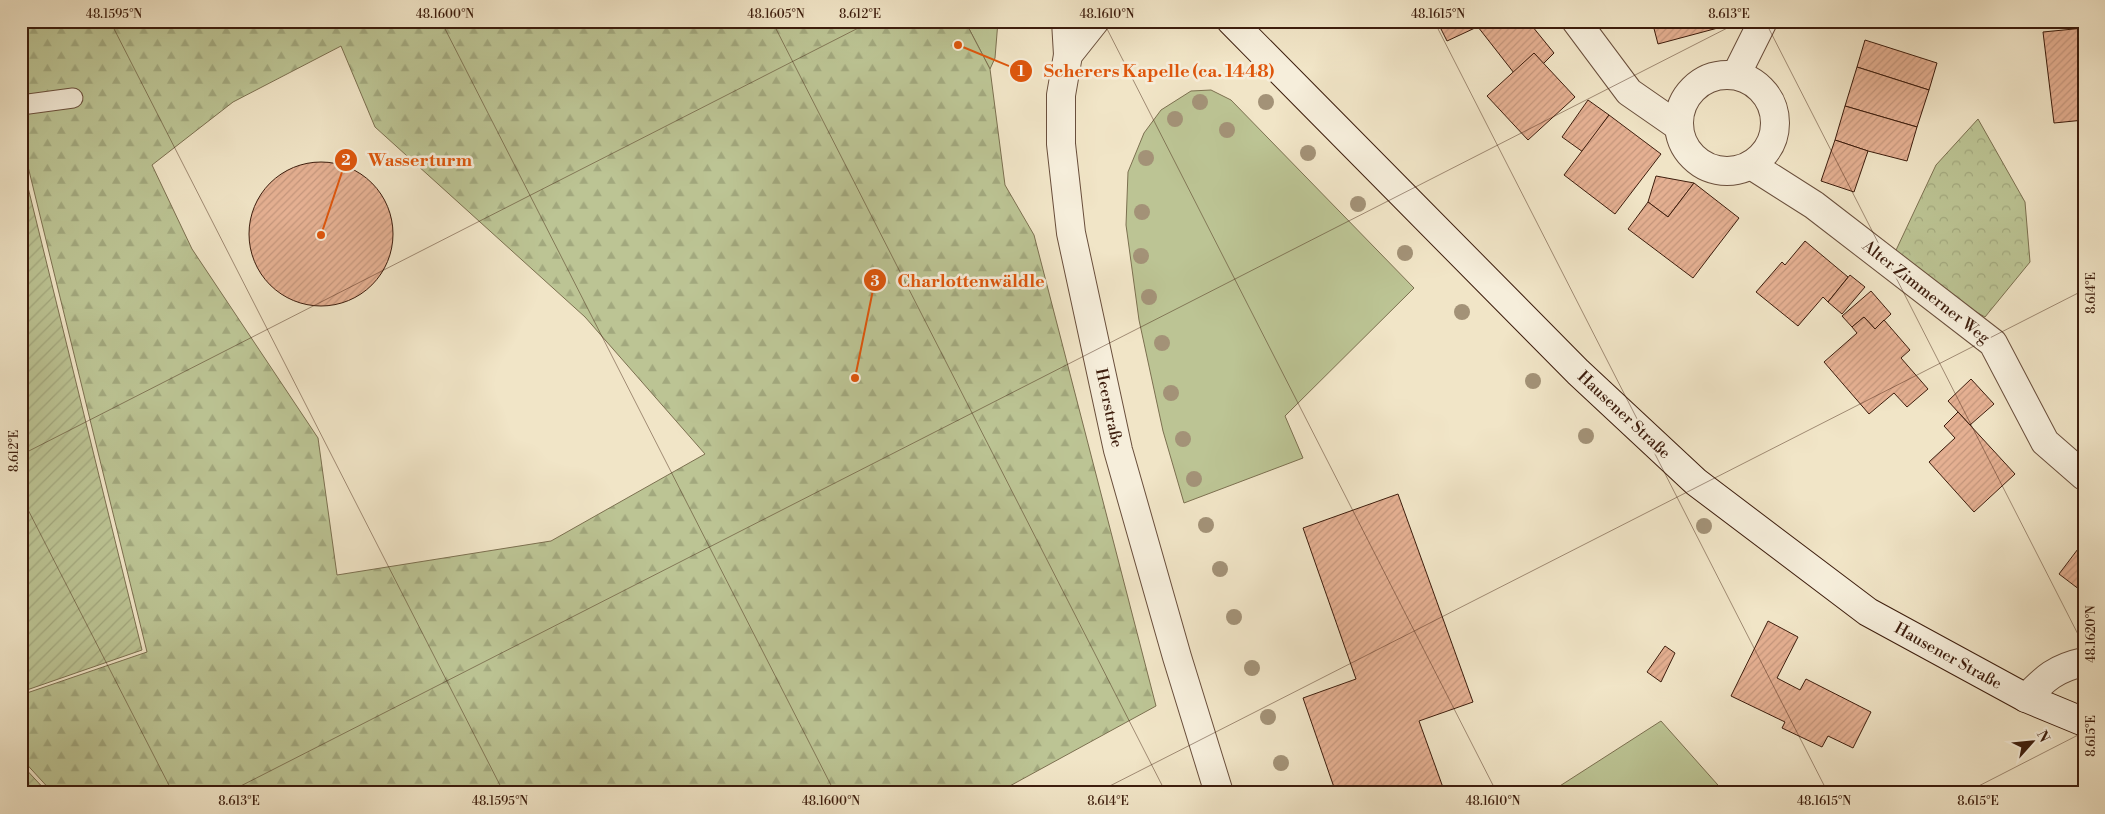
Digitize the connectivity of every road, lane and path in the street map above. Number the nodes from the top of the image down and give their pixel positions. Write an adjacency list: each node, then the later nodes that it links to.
1 (1066, 21): 6 (street)
2 (1095, 21): 6 (street, Heerstraße)
3 (1231, 21): 14 (street, Hausener Straße)
4 (1576, 21): 10 (street)
5 (1763, 21): 7 (street)
6 (1068, 55): 16 (street, Heerstraße)
7 (1736, 75): 10 (street); 11 (street)
8 (73, 98): 9 (lane)
9 (21, 105)
10 (1678, 126): 11 (street)
11 (1751, 165): 12 (street, Alter Zimmerner Weg)
12 (2084, 476)
13 (2084, 662): 14 (street)
14 (2026, 698): 15 (street, Hausener Straße)
15 (2084, 722)
16 (1219, 793)

